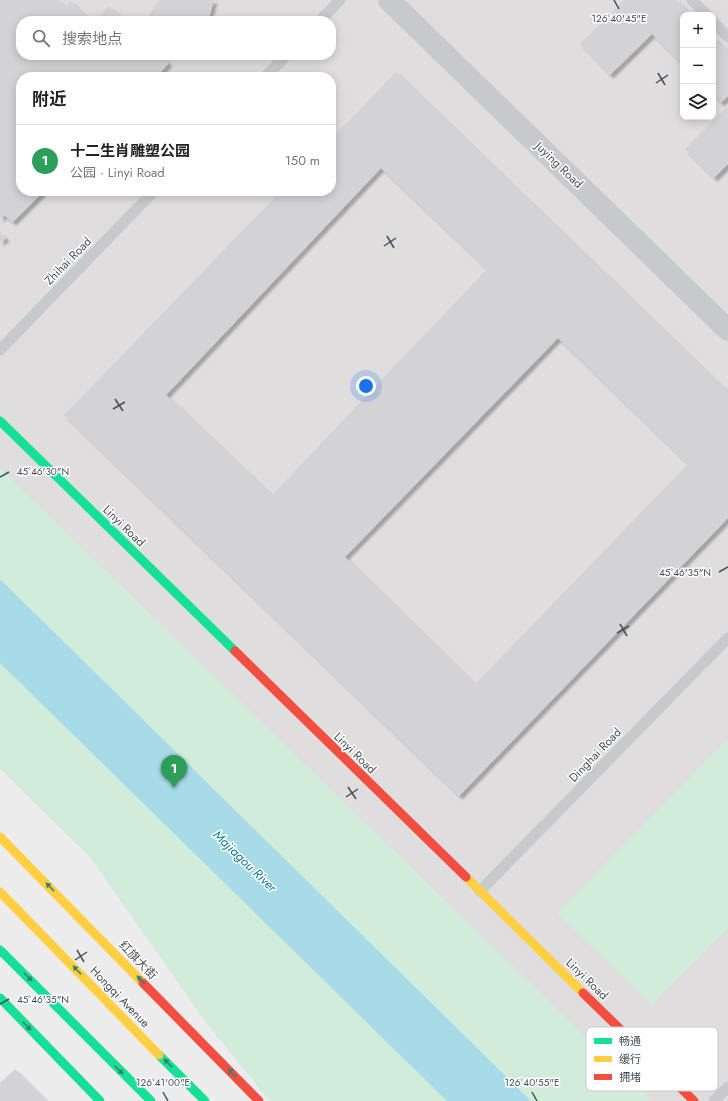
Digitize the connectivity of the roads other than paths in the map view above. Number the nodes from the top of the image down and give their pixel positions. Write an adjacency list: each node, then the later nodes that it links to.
1 (340, 0): 5 (lane)
2 (389, 0): 11 (street, Juying Road)
3 (698, 2): 4 (lane)
4 (704, 12)
5 (325, 16)
6 (716, 25): 7 (lane)
7 (728, 38)
8 (282, 60): 9 (lane)
9 (270, 72)
10 (149, 196): 12 (lane, Zhihai Road)
11 (728, 330)
12 (0, 350)
13 (0, 421): 16 (main road, Linyi Road)
14 (728, 638): 16 (lane, Dinghai Road)
15 (0, 837): 26 (main road, 红旗大街, one-way to 15)
16 (480, 891): 20 (main road, Linyi Road)
17 (0, 892): 25 (main road, Hongqi Avenue, one-way to 17)
18 (0, 950): 24 (main road, one-way to 24)
19 (0, 998): 23 (main road, one-way to 23)
20 (619, 1027)
21 (728, 1087): 28 (lane)
22 (684, 1091): 27 (main road, Linyi Road)
23 (100, 1101)
24 (151, 1101)
25 (205, 1101)
26 (259, 1101)
27 (694, 1101)
28 (714, 1101)

